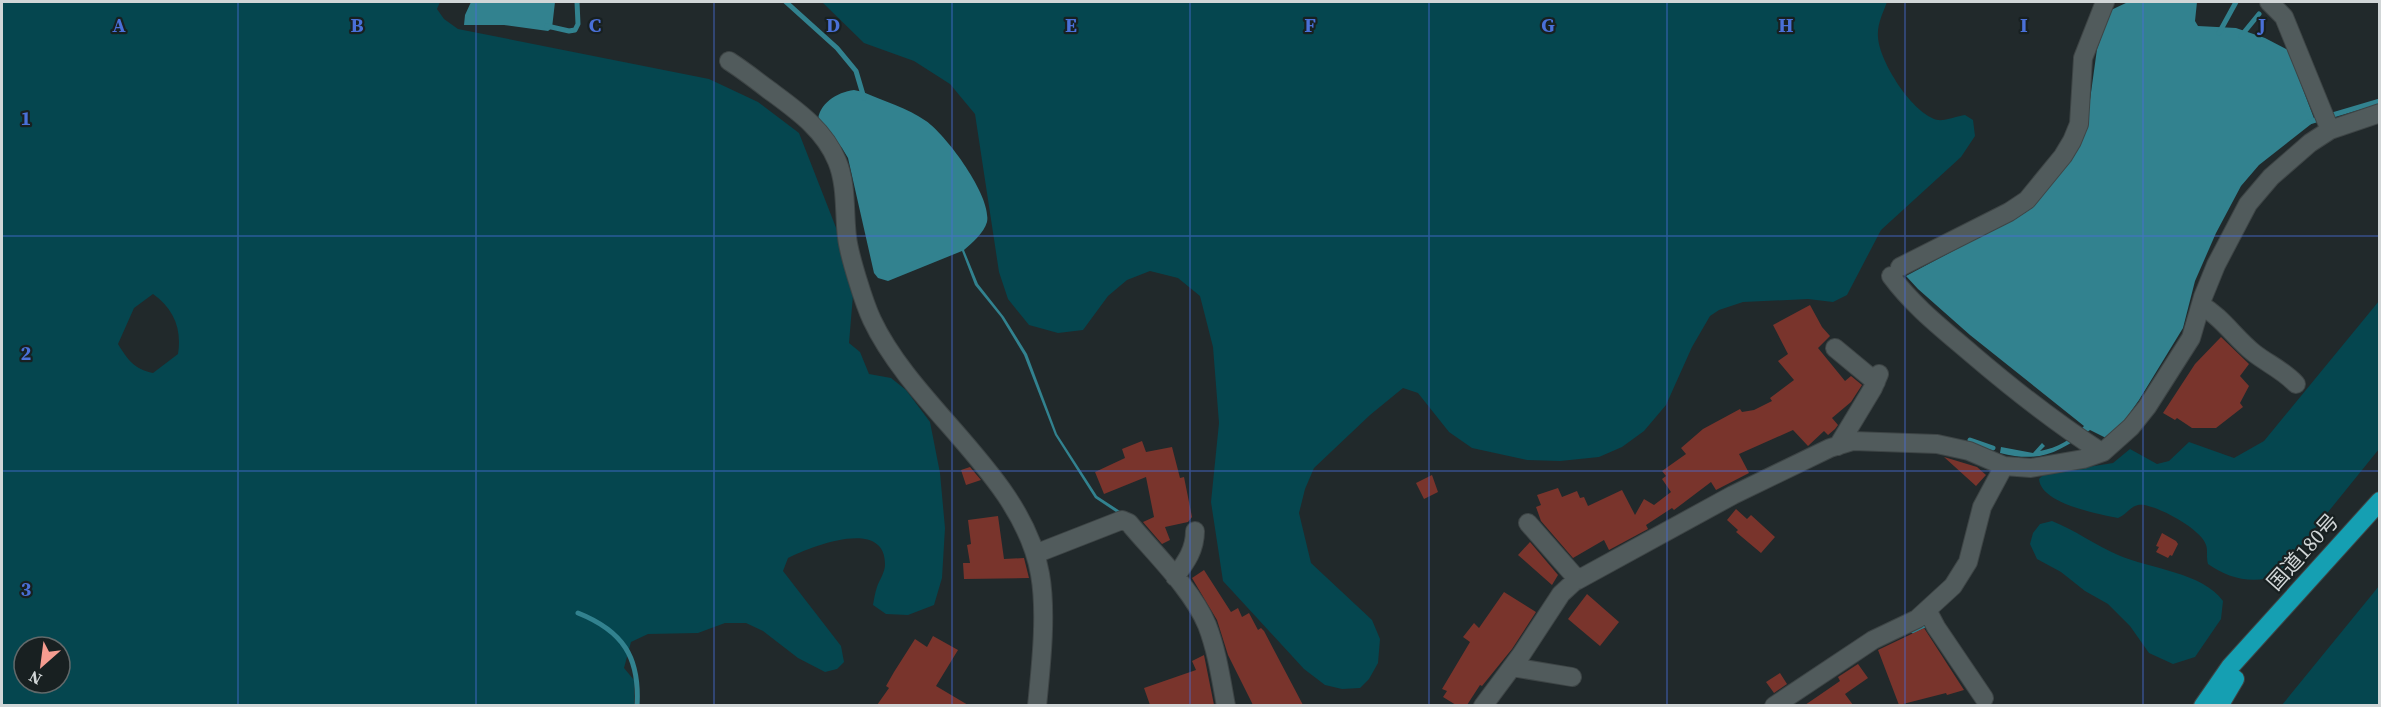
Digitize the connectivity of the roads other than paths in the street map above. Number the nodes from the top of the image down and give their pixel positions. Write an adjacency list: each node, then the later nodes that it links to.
1 (2104, 2): 10 (street)
2 (2270, 2): 5 (street)
3 (729, 61): 15 (street)
4 (2379, 113): 5 (street)
5 (2330, 130): 6 (street)
6 (2200, 305): 8 (street); 10 (street)
7 (1835, 348): 9 (street)
8 (2296, 384)
9 (1838, 446): 11 (street); 17 (street)
10 (2101, 452): 11 (street)
11 (2004, 466): 18 (street)
12 (2379, 501): 19 (highway, 国道180号)
13 (1528, 523): 17 (street)
14 (1195, 531): 16 (street)
15 (1035, 554): 16 (street); 23 (street)
16 (1175, 577): 24 (street)
17 (1578, 580): 20 (street)
18 (1927, 610): 22 (street); 26 (street)
19 (2261, 633): 27 (highway, 国道180号); 28 (highway, 国道180号)
20 (1512, 667): 21 (street); 25 (street)
21 (1572, 677)
22 (1984, 698)
23 (1037, 705)
24 (1226, 705)
25 (1483, 705)
26 (1774, 705)
27 (2203, 705)
28 (2219, 705)

